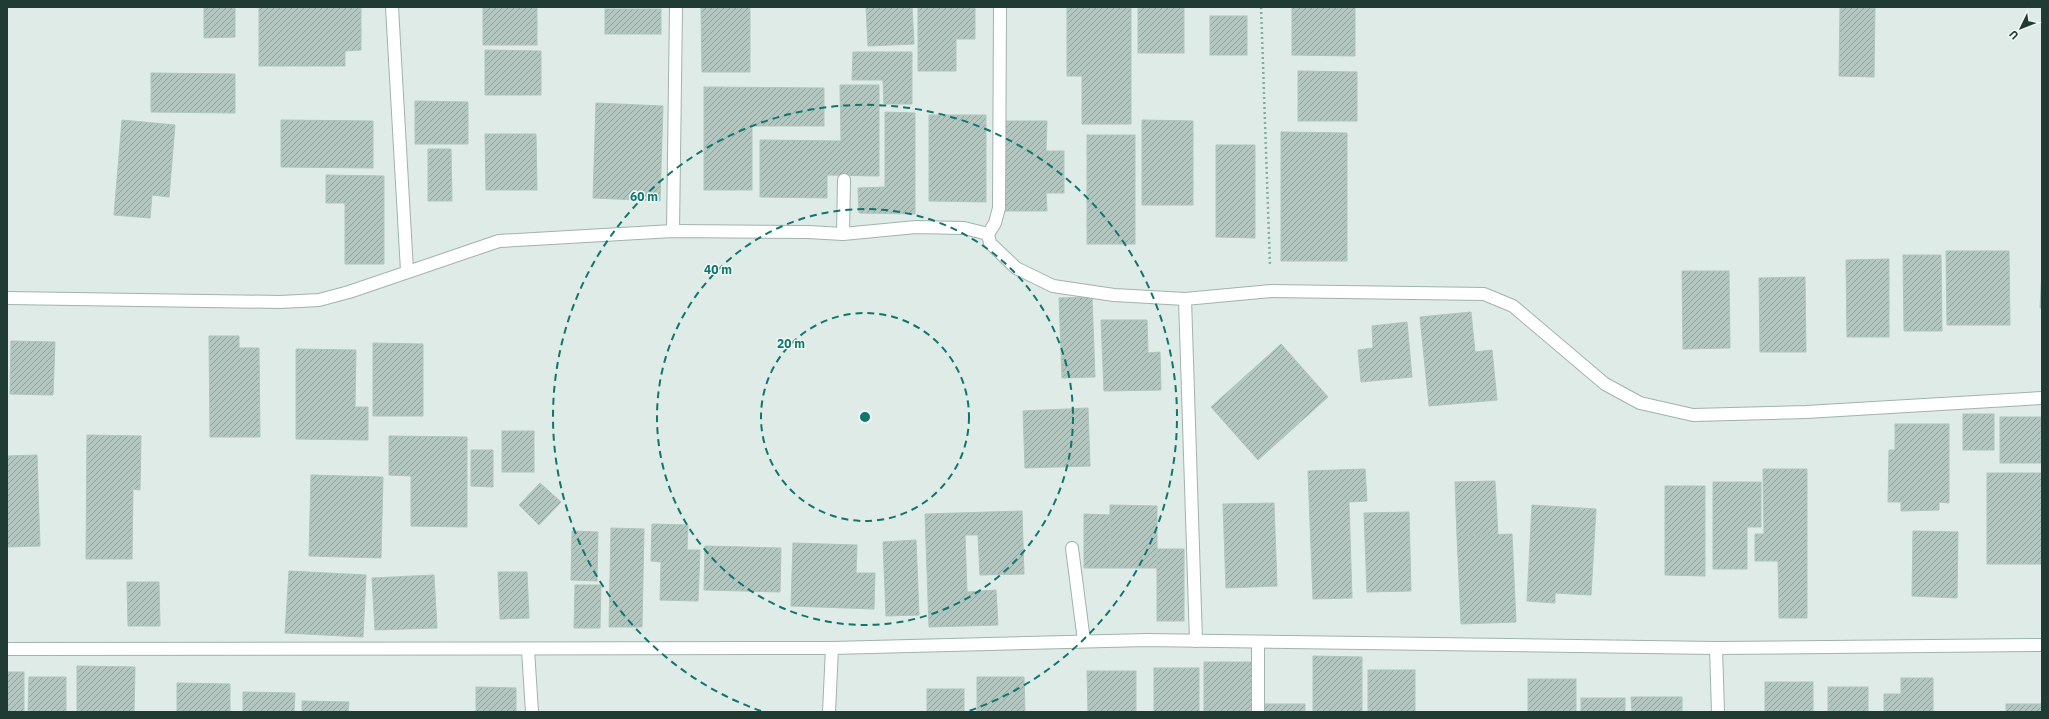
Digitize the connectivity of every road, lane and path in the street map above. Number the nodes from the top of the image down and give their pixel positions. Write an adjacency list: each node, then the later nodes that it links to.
1 (392, 7): 9 (street)
2 (676, 7): 6 (street)
3 (1000, 7): 8 (street)
4 (1261, 7): 10 (path)
5 (844, 180): 7 (street)
6 (673, 231): 7 (street); 9 (street)
7 (843, 234): 8 (street)
8 (988, 234): 12 (street)
9 (407, 271): 11 (street)
10 (1271, 291): 12 (street); 13 (street)
11 (7, 298)
12 (1185, 299): 16 (street)
13 (2042, 398)
14 (1072, 548): 15 (street)
15 (1084, 641): 16 (street); 19 (street)
16 (1196, 641): 17 (street)
17 (1258, 642): 20 (street); 25 (street)
18 (2042, 645): 20 (street)
19 (832, 648): 22 (street); 24 (street)
20 (1716, 648): 26 (street)
21 (7, 649): 22 (street)
22 (528, 650): 23 (street)
23 (532, 712)
24 (829, 712)
25 (1258, 712)
26 (1718, 712)

